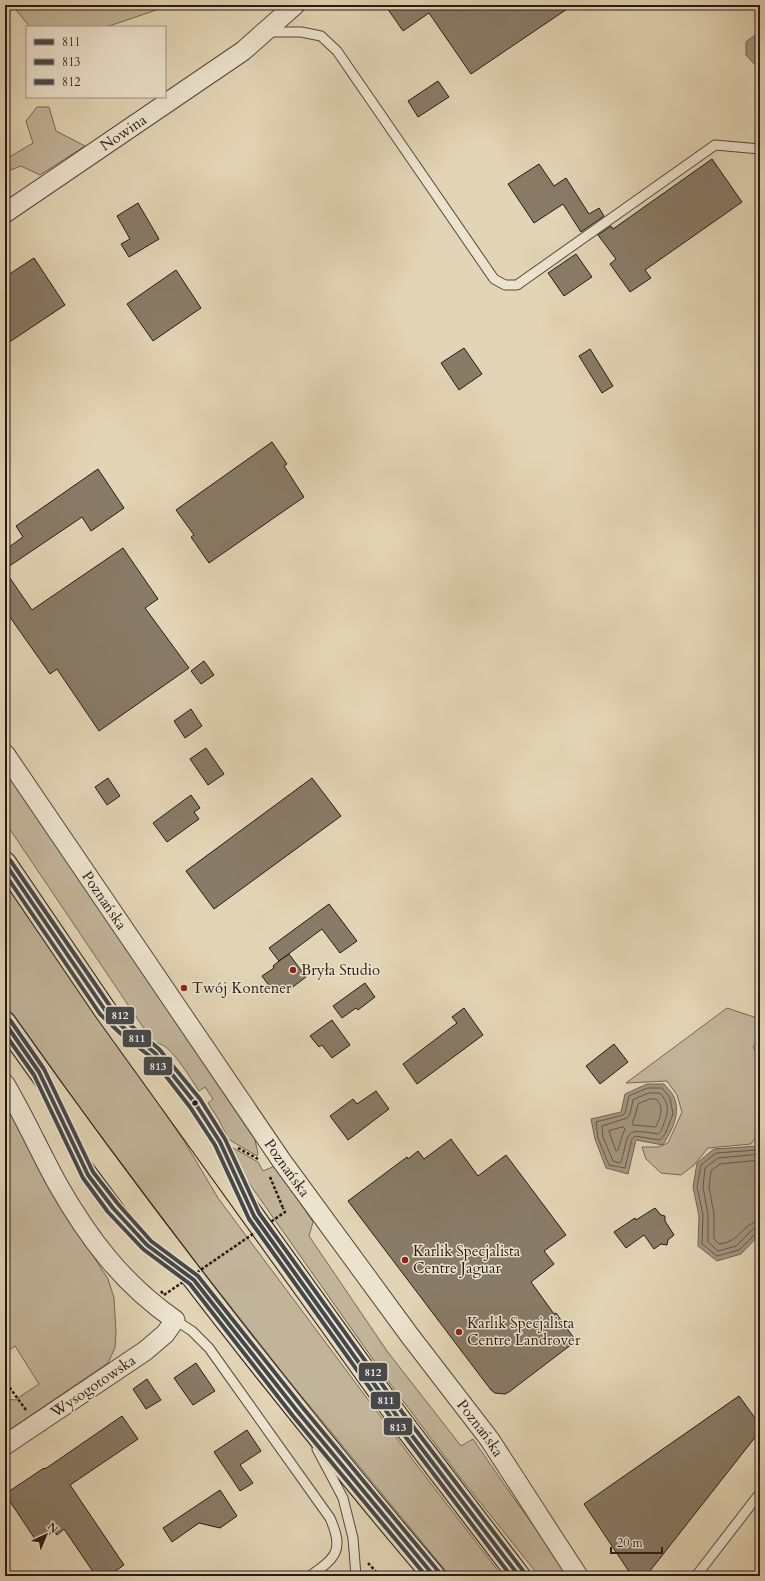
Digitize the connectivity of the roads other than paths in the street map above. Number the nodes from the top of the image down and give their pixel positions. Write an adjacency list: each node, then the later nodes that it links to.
1 (295, 5): 2 (street, Nowina)
2 (266, 32): 3 (lane); 4 (street, Nowina)
3 (760, 149)
4 (5, 212)
5 (5, 754): 17 (street, Poznańska)
6 (5, 863): 16 (main road)
7 (5, 1023): 10 (main road)
8 (5, 1084): 9 (street)
9 (175, 1320): 11 (street, Wysogotowska); 14 (lane)
10 (298, 1412): 13 (lane); 15 (main road)
11 (5, 1445)
12 (760, 1493): 18 (lane)
13 (355, 1574)
14 (310, 1576)
15 (434, 1576)
16 (519, 1576)
17 (578, 1576)
18 (696, 1576)

